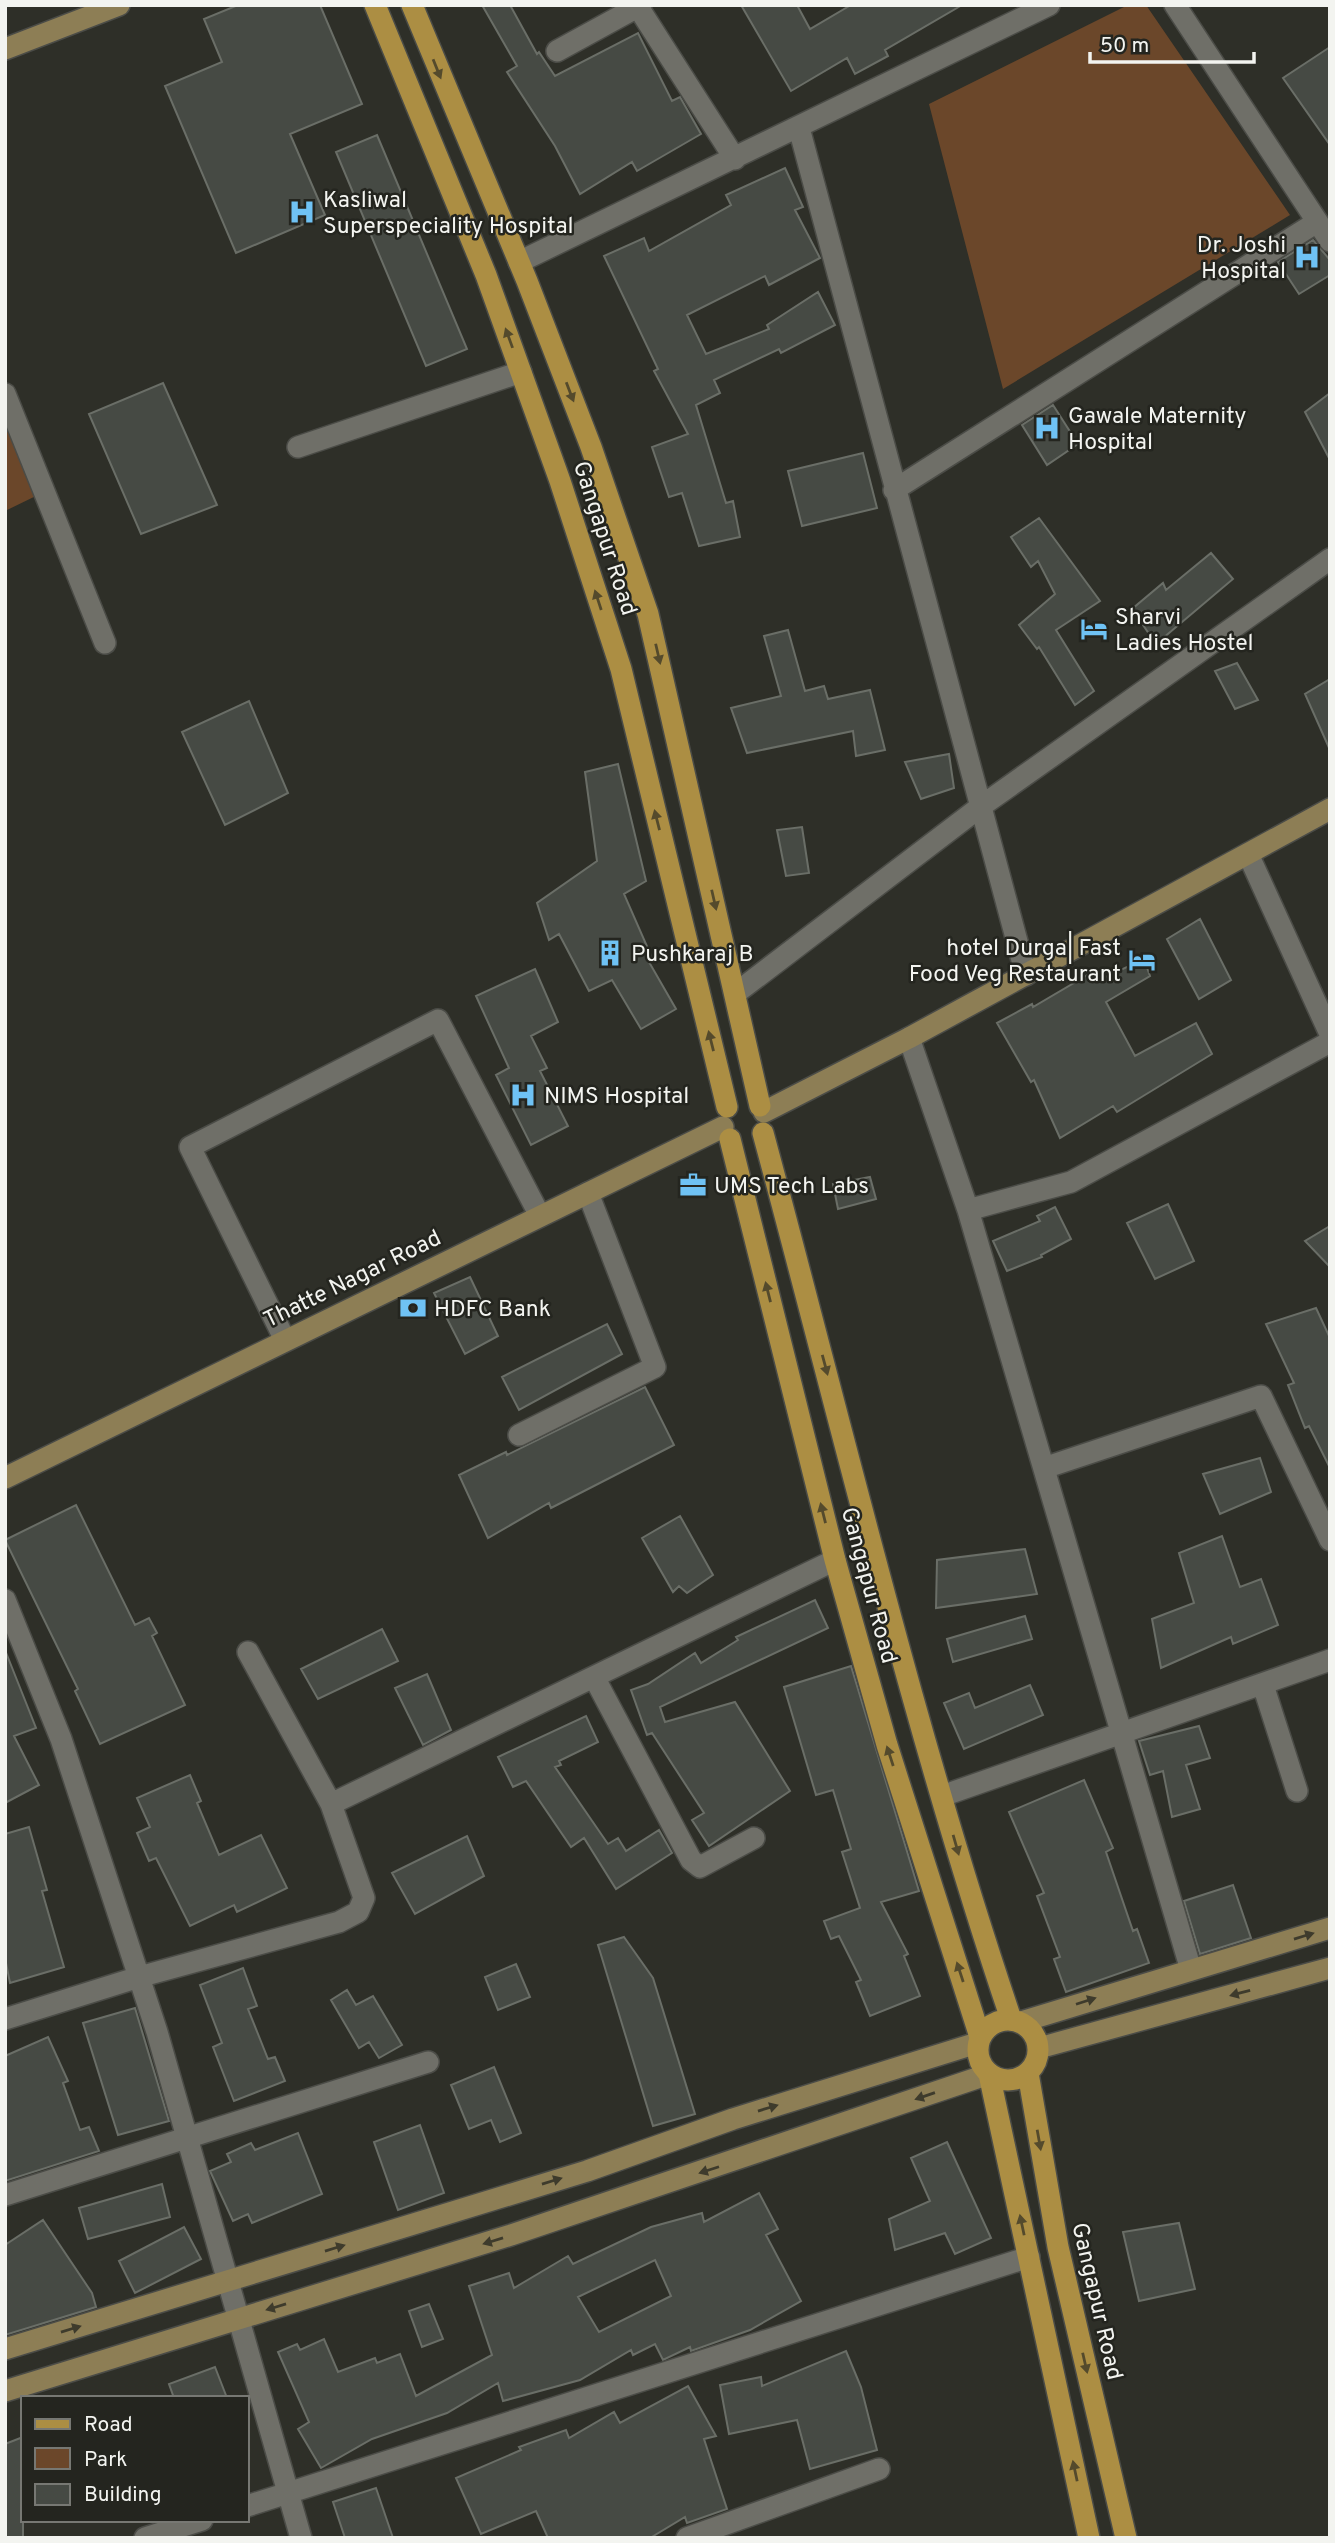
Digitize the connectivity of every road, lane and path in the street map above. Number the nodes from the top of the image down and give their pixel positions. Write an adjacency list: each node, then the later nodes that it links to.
1 (119, 5): 7 (street)
2 (375, 5): 14 (main road, Gangapur Road, one-way to 2)
3 (412, 5): 13 (main road, Gangapur Road, one-way to 13)
4 (1175, 5): 11 (street)
5 (639, 6): 8 (street); 10 (street)
6 (1038, 7): 9 (street)
7 (5, 49)
8 (557, 51)
9 (799, 128): 10 (street); 17 (street)
10 (735, 159): 13 (street)
11 (1317, 222): 12 (street); 17 (street)
12 (1330, 242)
13 (519, 262): 24 (main road, Gangapur Road, one-way to 24)
14 (521, 372): 16 (street); 29 (main road, Gangapur Road, one-way to 14)
15 (5, 394): 19 (street)
16 (298, 447)
17 (894, 490): 20 (street)
18 (1330, 559): 20 (street)
19 (105, 643)
20 (980, 807): 23 (street); 24 (street)
21 (1330, 809): 22 (street)
22 (1248, 854): 23 (street); 25 (street)
23 (1026, 975): 26 (street)
24 (736, 993): 28 (main road, Gangapur Road)
25 (1330, 1034)
26 (909, 1038): 28 (street); 32 (street)
27 (1330, 1042): 32 (street)
28 (762, 1109): 29 (main road); 30 (main road)
29 (727, 1125): 30 (main road); 31 (street, Thatte Nagar Road); 39 (main road, Gangapur Road, one-way to 29)
30 (764, 1133): 47 (main road, Gangapur Road, one-way to 47)
31 (588, 1193): 33 (street, Thatte Nagar Road); 35 (street)
32 (968, 1210): 36 (street)
33 (540, 1216): 34 (street, Thatte Nagar Road); 34 (street)
34 (285, 1340): 37 (street, Thatte Nagar Road)
35 (519, 1435)
36 (1044, 1468): 38 (street); 45 (street)
37 (5, 1478)
38 (1330, 1540)
39 (835, 1560): 43 (street); 56 (main road, Gangapur Road, one-way to 39)
40 (5, 1600): 53 (street)
41 (248, 1652): 48 (street)
42 (1330, 1660): 44 (street)
43 (594, 1677): 48 (street); 49 (street)
44 (1263, 1685): 45 (street); 46 (street)
45 (1121, 1732): 47 (street); 52 (street)
46 (1297, 1791)
47 (942, 1796): 55 (main road, Gangapur Road, one-way to 55)
48 (331, 1804): 53 (street)
49 (754, 1839)
50 (1330, 1928): 52 (street, one-way to 50)
51 (1330, 1968): 57 (street, one-way to 57)
52 (1191, 1970): 55 (street, one-way to 52)
53 (139, 1977): 54 (street); 61 (street)
54 (5, 2019)
55 (1016, 2021): 56 (main road); 57 (main road)
56 (979, 2040): 60 (main road); 64 (street, one-way to 56)
57 (1039, 2048): 59 (main road)
58 (428, 2062): 61 (street)
59 (1028, 2073): 60 (main road); 76 (main road, Gangapur Road, one-way to 76)
60 (989, 2074): 63 (main road, one-way to 60); 65 (street, one-way to 65)
61 (187, 2139): 62 (street); 64 (street)
62 (5, 2196)
63 (1029, 2257): 69 (street); 75 (main road, one-way to 63)
64 (230, 2281): 65 (street); 66 (street, one-way to 64)
65 (238, 2318): 67 (street); 69 (street)
66 (5, 2349)
67 (5, 2391)
68 (879, 2469): 74 (street)
69 (287, 2494): 70 (street); 73 (street)
70 (248, 2506)
71 (196, 2522): 72 (street)
72 (145, 2538)
73 (301, 2538)
74 (687, 2538)
75 (1089, 2538)
76 (1126, 2538)

